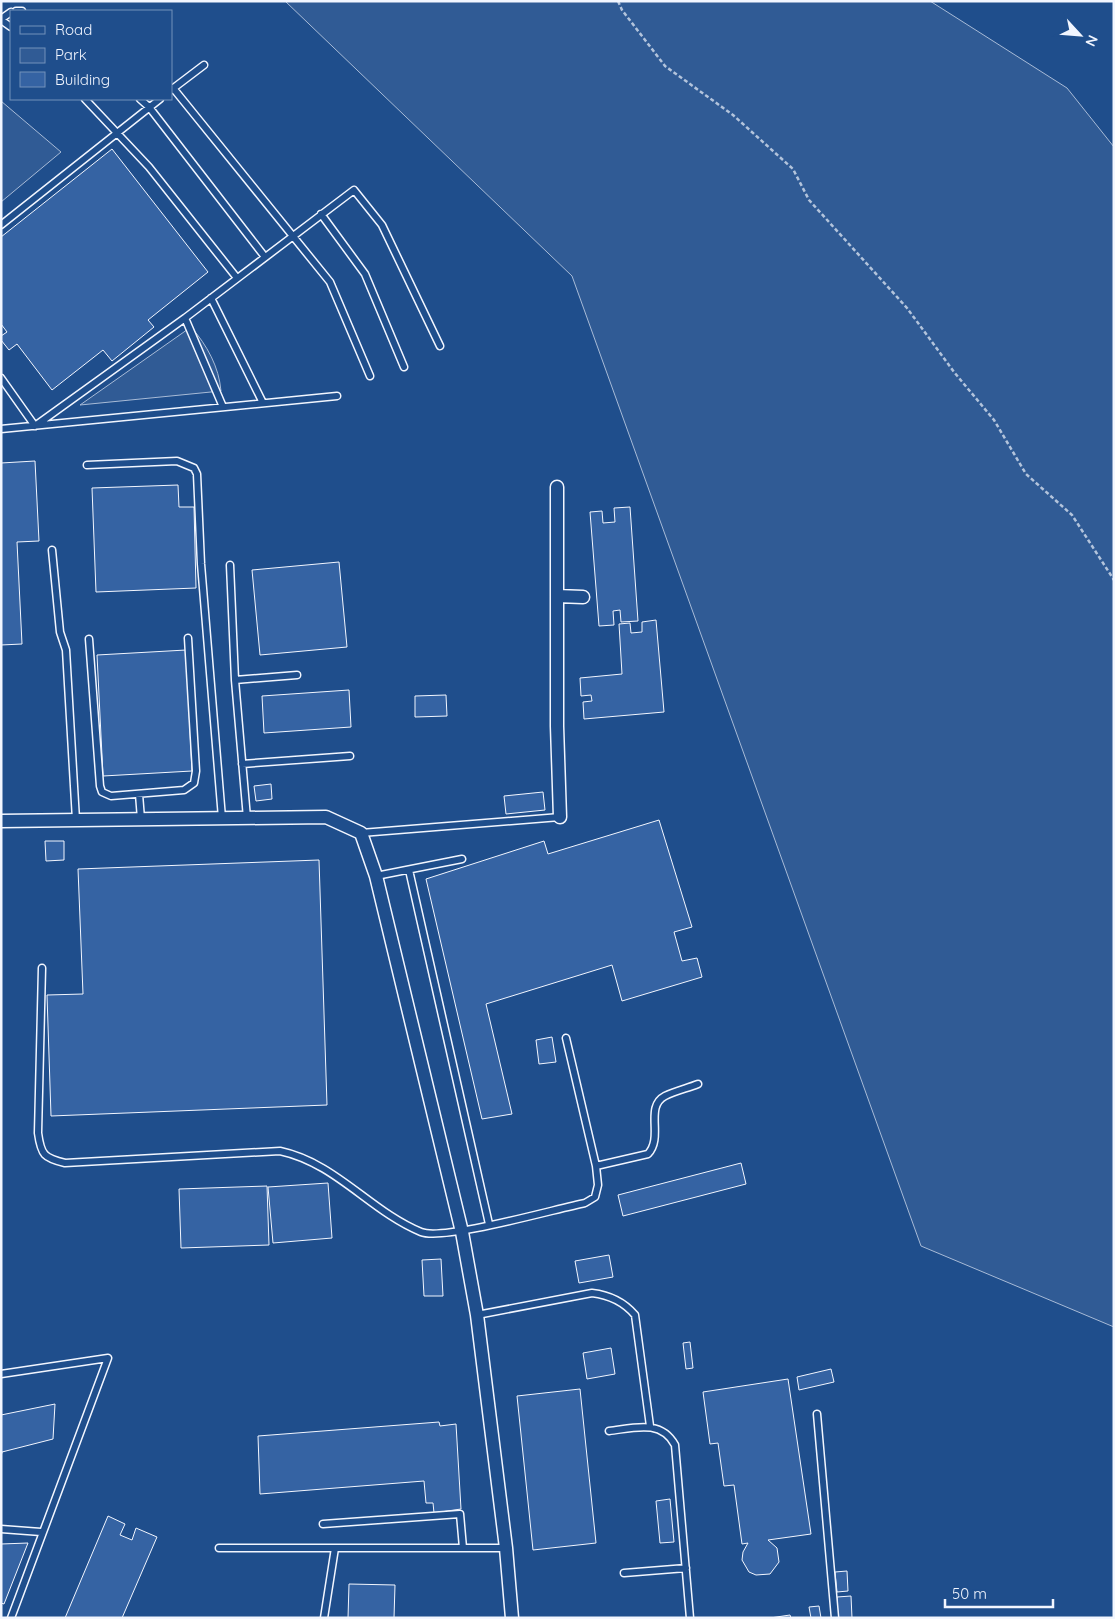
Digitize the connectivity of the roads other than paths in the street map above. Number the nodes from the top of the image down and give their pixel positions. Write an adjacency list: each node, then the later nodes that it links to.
1 (204, 65): 2 (lane)
2 (172, 89): 10 (lane)
3 (86, 100): 7 (lane)
4 (141, 100): 6 (lane)
5 (159, 100): 6 (lane)
6 (149, 107): 7 (lane); 11 (lane)
7 (117, 133): 9 (lane); 12 (lane)
8 (321, 214): 10 (lane); 15 (lane); 16 (lane)
9 (1, 225)
10 (292, 236): 11 (lane); 17 (lane)
11 (264, 257): 12 (lane)
12 (237, 278): 13 (lane)
13 (211, 298): 14 (lane); 20 (lane)
14 (185, 318): 21 (lane); 22 (lane)
15 (440, 346)
16 (404, 367)
17 (370, 376)
18 (1, 378): 22 (lane)
19 (337, 396): 20 (lane)
20 (263, 403): 21 (lane)
21 (223, 407): 22 (lane)
22 (35, 426): 23 (lane)
23 (1, 429)
24 (87, 465): 38 (lane)
25 (557, 487): 28 (street)
26 (52, 550): 41 (lane)
27 (230, 565): 33 (lane)
28 (557, 596): 29 (street); 37 (street)
29 (583, 597)
30 (188, 638): 36 (lane)
31 (89, 639): 36 (lane)
32 (297, 675): 33 (lane)
33 (236, 680): 35 (lane)
34 (350, 756): 35 (lane)
35 (242, 764): 39 (lane)
36 (139, 794): 40 (lane)
37 (560, 817): 43 (lane)
38 (222, 818): 39 (street); 40 (street)
39 (247, 818): 43 (street)
40 (141, 819): 41 (street)
41 (76, 820): 42 (street)
42 (1, 821)
43 (362, 833): 46 (street)
44 (462, 859): 45 (lane)
45 (409, 870): 46 (lane); 51 (lane)
46 (376, 876): 52 (street)
47 (42, 968): 52 (lane)
48 (566, 1038): 50 (lane)
49 (698, 1084): 50 (lane)
50 (596, 1166): 51 (lane)
51 (489, 1224): 52 (lane)
52 (462, 1232): 53 (street)
53 (476, 1315): 56 (lane); 64 (street)
54 (1, 1374): 60 (lane)
55 (817, 1414): 71 (lane)
56 (650, 1426): 57 (lane); 65 (lane)
57 (609, 1430)
58 (323, 1524): 63 (lane)
59 (1, 1529): 60 (lane)
60 (41, 1532): 67 (lane)
61 (219, 1548): 62 (lane)
62 (335, 1548): 63 (lane); 68 (lane)
63 (463, 1548): 64 (lane)
64 (506, 1548): 69 (street)
65 (686, 1568): 66 (lane); 70 (lane)
66 (624, 1573)
67 (11, 1618)
68 (324, 1618)
69 (512, 1618)
70 (690, 1618)
71 (835, 1618)

